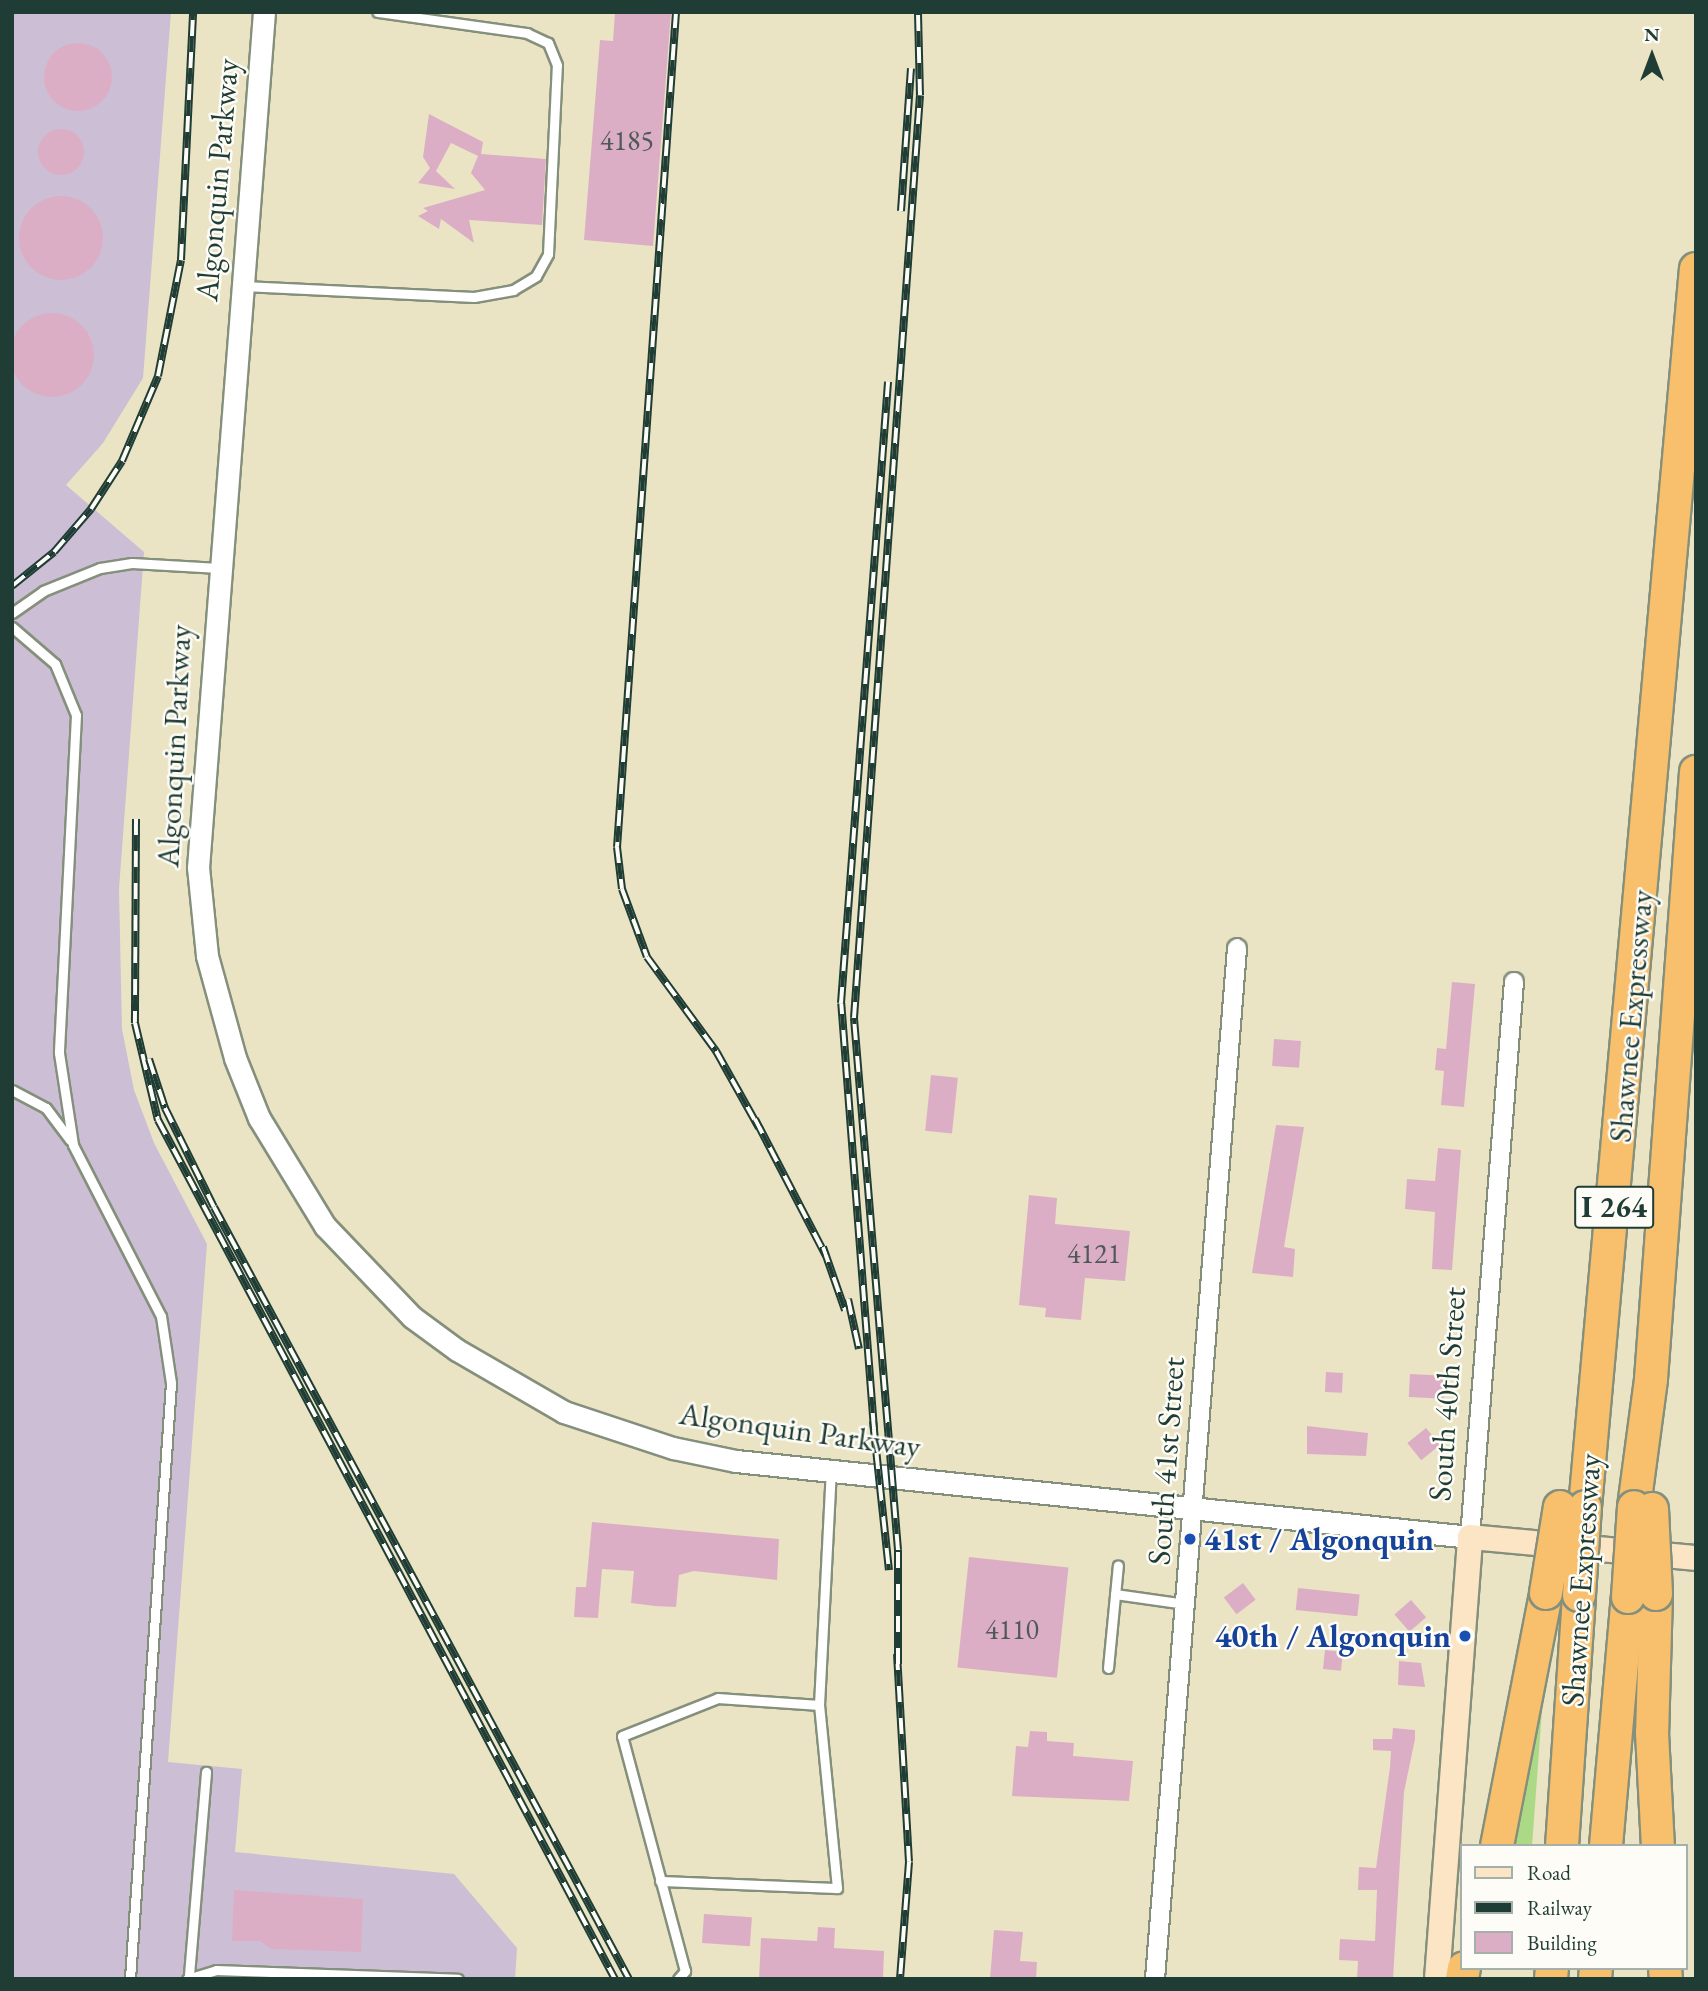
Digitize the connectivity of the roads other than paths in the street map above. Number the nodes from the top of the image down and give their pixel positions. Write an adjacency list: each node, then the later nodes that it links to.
1 (264, 12): 4 (street, Algonquin Parkway)
2 (377, 12): 4 (lane)
3 (1696, 270): 14 (highway, Shawnee Expressway / I 264)
4 (242, 286): 5 (street, Algonquin Parkway)
5 (219, 568): 6 (lane); 13 (street, Algonquin Parkway)
6 (12, 613)
7 (12, 627): 12 (lane)
8 (1696, 772): 20 (highway, Shawnee Expressway / I 264, bridge)
9 (1237, 948): 15 (street, South 41st Street)
10 (1514, 982): 16 (street, South 40th Street)
11 (12, 1090): 12 (lane)
12 (73, 1144): 31 (lane)
13 (831, 1470): 15 (street, Algonquin Parkway); 23 (lane)
14 (1573, 1507): 25 (highway, bridge); 26 (highway, Shawnee Expressway, bridge)
15 (1192, 1511): 16 (street, Algonquin Parkway); 21 (street, South 41st Street)
16 (1469, 1537): 17 (main road, Algonquin Parkway); 35 (main road, South 40th Street)
17 (1696, 1558)
18 (1118, 1565): 19 (lane)
19 (1115, 1594): 21 (lane); 22 (lane)
20 (1642, 1595): 27 (highway, Shawnee Expressway / I 264); 28 (highway)
21 (1185, 1604): 34 (street, South 41st Street)
22 (1108, 1668)
23 (819, 1705): 29 (lane); 29 (lane)
24 (206, 1772): 30 (lane)
25 (1497, 1844)
26 (1562, 1844)
27 (1606, 1844)
28 (1658, 1844)
29 (660, 1881): 33 (lane)
30 (188, 1977): 32 (lane)
31 (130, 1979)
32 (458, 1979)
33 (678, 1979)
34 (1155, 1979)
35 (1437, 1979)

